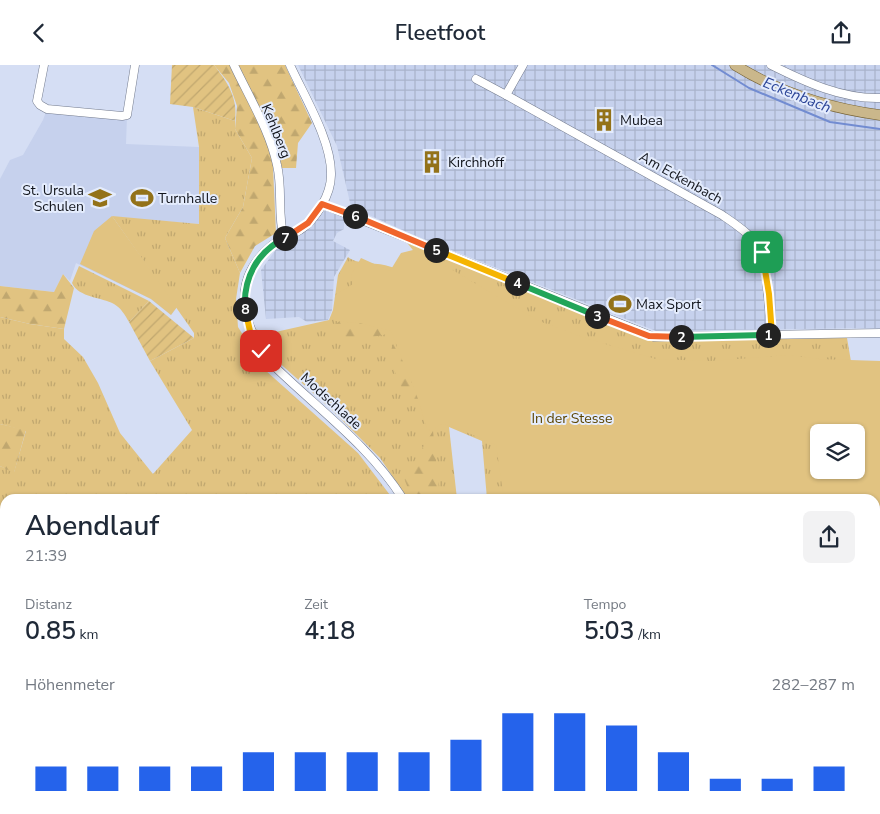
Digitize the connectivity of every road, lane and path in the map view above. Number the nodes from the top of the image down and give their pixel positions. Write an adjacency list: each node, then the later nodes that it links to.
1 (44, 65): 2 (street)
2 (134, 65)
3 (234, 65): 13 (street, Kehlberg)
4 (290, 65): 12 (street)
5 (522, 65): 9 (street)
6 (735, 65): 11 (main road)
7 (771, 65): 10 (street)
8 (476, 79): 9 (street, Am Eckenbach)
9 (506, 95): 15 (street, Am Eckenbach)
10 (880, 98)
11 (880, 115)
12 (322, 204): 13 (street, Modschlade); 15 (street)
13 (284, 239): 16 (street, Modschlade)
14 (880, 333): 15 (street)
15 (772, 335)
16 (400, 494)

